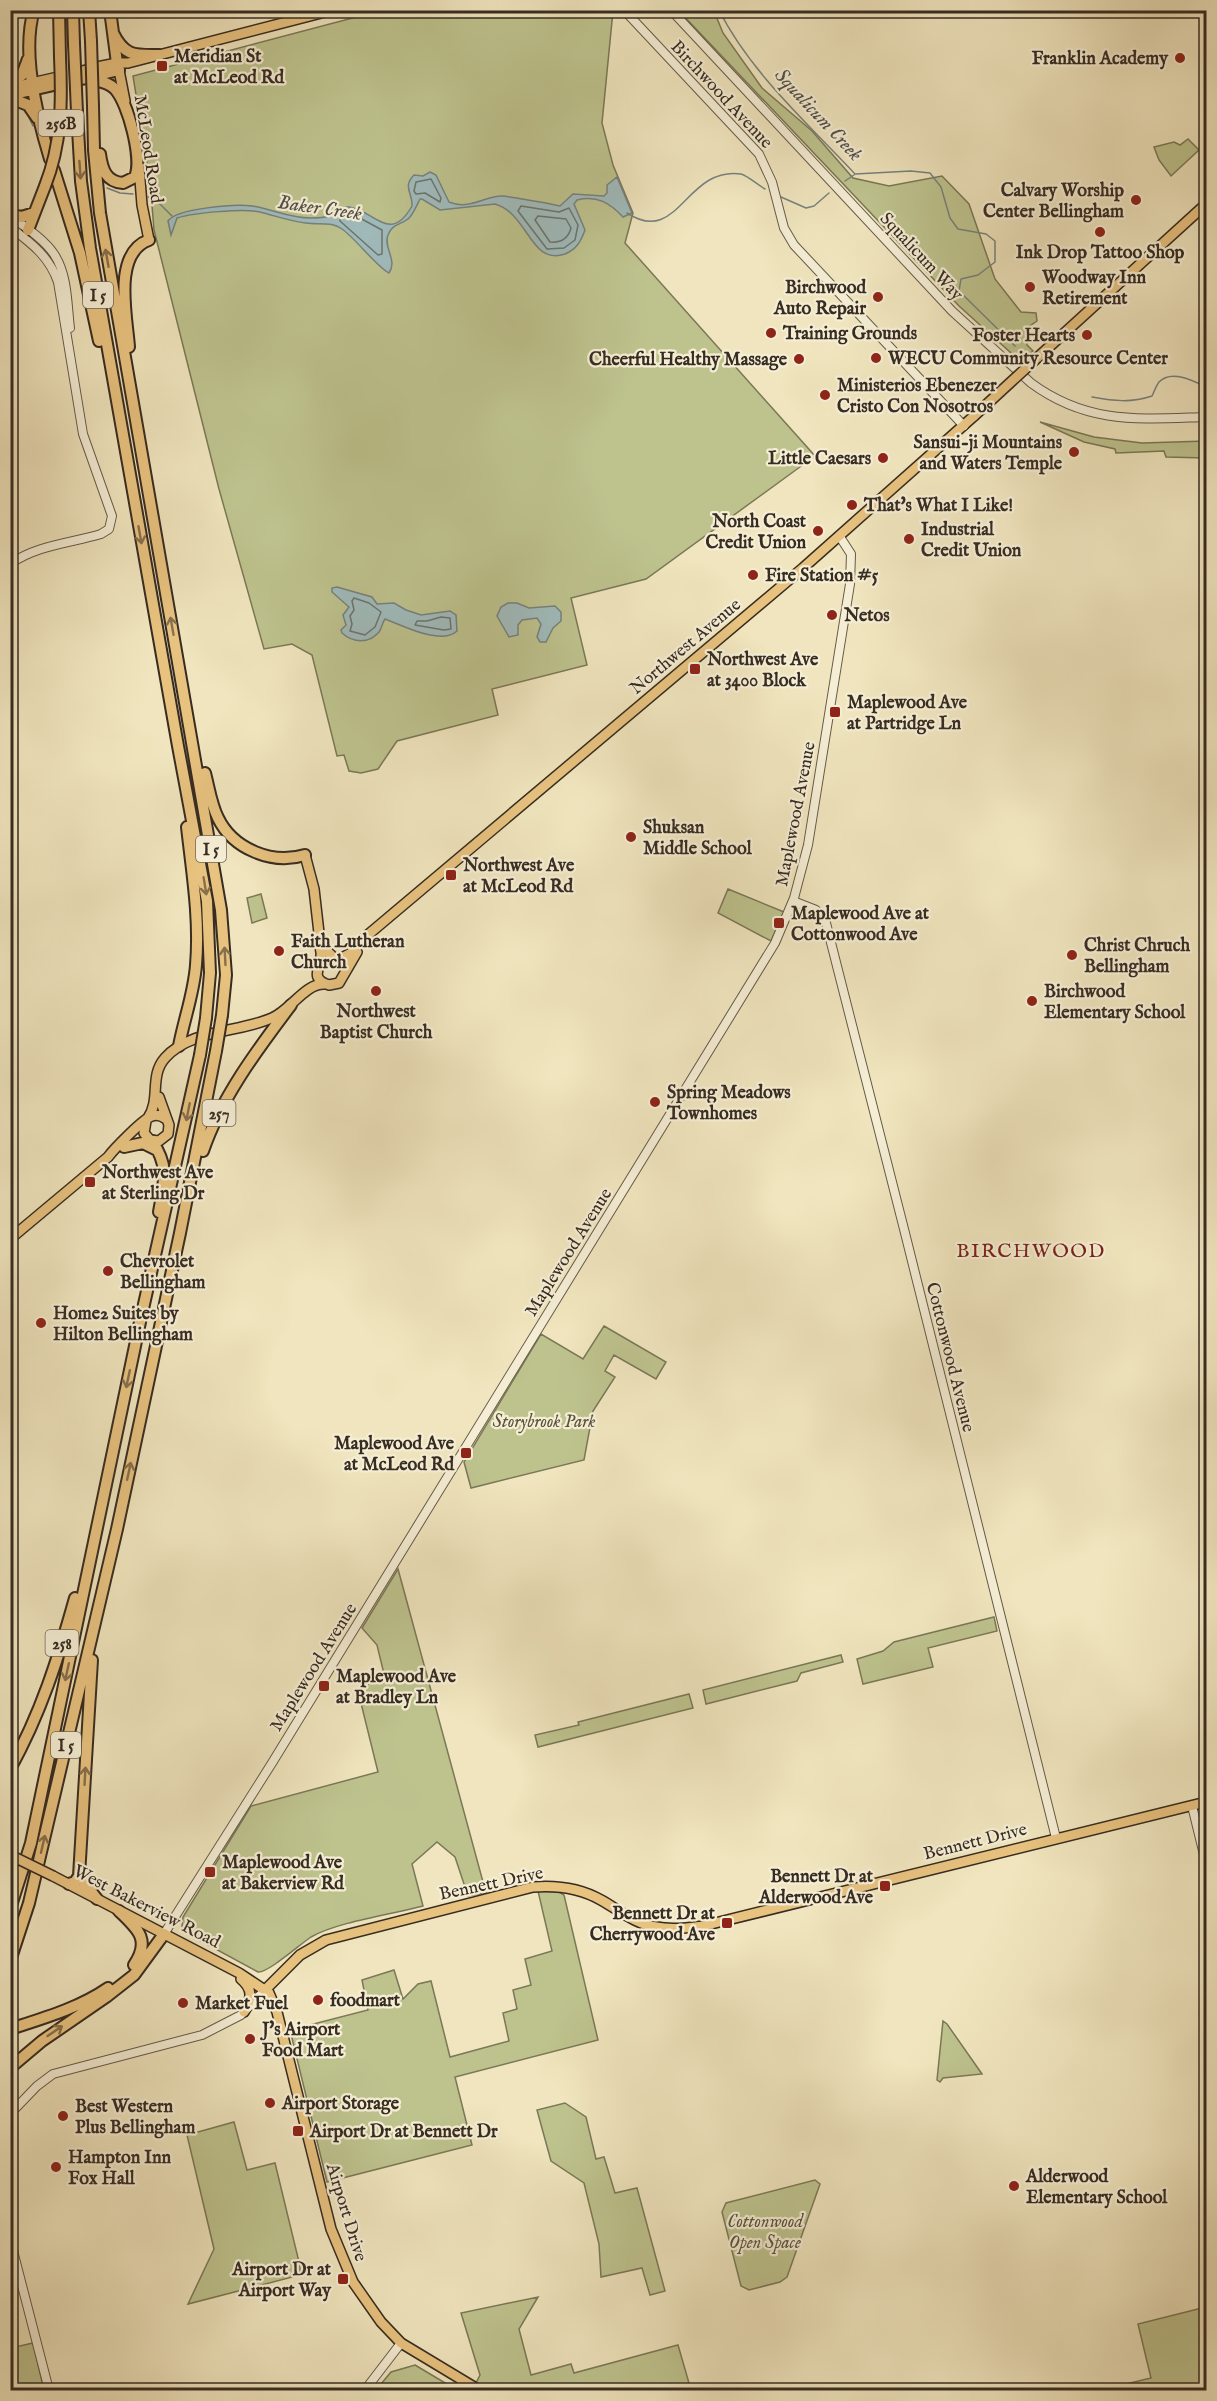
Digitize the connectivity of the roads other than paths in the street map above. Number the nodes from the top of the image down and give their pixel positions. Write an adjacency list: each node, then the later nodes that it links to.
1 (34, 10): 11 (highway)
2 (73, 10): 33 (highway, I 5, one-way to 33, bridge)
3 (89, 10): 18 (highway, I 5, bridge)
4 (110, 10): 9 (highway)
5 (333, 10): 10 (main road)
6 (624, 10): 31 (street, Birchwood Avenue)
7 (672, 10): 30 (street, Squalicum Way)
8 (59, 15): 25 (highway, 256B, bridge)
9 (113, 33): 10 (highway); 12 (highway)
10 (159, 55): 12 (main road)
11 (28, 58): 14 (highway); 15 (highway)
12 (121, 65): 13 (highway); 19 (main road, McLeod Road)
13 (79, 77): 15 (highway); 19 (highway)
14 (10, 83)
15 (34, 86): 16 (main road); 17 (highway); 20 (highway)
16 (10, 88)
17 (10, 97): 20 (highway)
18 (93, 106): 22 (highway); 32 (highway, I 5, one-way to 18)
19 (126, 106): 22 (highway, McLeod Road)
20 (40, 124): 21 (highway)
21 (50, 159)
22 (139, 164): 29 (main road, McLeod Road)
23 (54, 170): 33 (highway)
24 (1206, 204): 31 (main road, Northwest Avenue, bridge)
25 (34, 213): 26 (highway); 28 (highway, 256B)
26 (10, 216): 28 (street)
27 (10, 227): 28 (street)
28 (28, 236): 35 (street)
29 (149, 240): 32 (highway)
30 (1206, 417)
31 (963, 426): 34 (main road, Northwest Avenue)
32 (140, 439): 36 (highway, I 5, one-way to 32)
33 (130, 477): 37 (highway, I 5, one-way to 37)
34 (840, 537): 39 (street, Maplewood Avenue); 41 (main road, Northwest Avenue)
35 (10, 564)
36 (183, 684): 38 (highway); 56 (highway, I 5, one-way to 36, bridge)
37 (178, 746): 49 (highway); 58 (highway, I 5, one-way to 58, bridge)
38 (305, 855): 40 (main road)
39 (793, 901): 64 (street, Cottonwood Avenue); 72 (street, Maplewood Avenue)
40 (319, 933): 42 (main road); 43 (main road)
41 (366, 938): 42 (main road, Northwest Avenue); 44 (main road, Northwest Avenue)
42 (336, 959): 43 (main road); 44 (main road)
43 (318, 967): 45 (main road); 47 (main road)
44 (344, 971): 45 (main road)
45 (325, 984): 46 (main road)
46 (291, 1005): 47 (main road); 56 (highway, 257)
47 (267, 1020): 48 (main road)
48 (198, 1038): 49 (main road); 50 (main road)
49 (179, 1046): 51 (main road)
50 (166, 1119): 51 (main road); 52 (main road)
51 (147, 1120): 52 (main road); 55 (main road)
52 (150, 1139): 53 (main road); 54 (highway)
53 (124, 1147): 54 (highway); 55 (main road)
54 (160, 1152): 58 (highway)
55 (108, 1157): 57 (main road)
56 (180, 1233): 60 (highway, I 5, one-way to 56)
57 (10, 1239)
58 (140, 1322): 59 (highway, I 5, one-way to 59)
59 (100, 1512): 61 (highway, 258); 70 (highway, I 5, one-way to 70)
60 (117, 1528): 67 (highway, one-way to 60); 73 (highway, I 5, one-way to 60)
61 (10, 1769)
62 (1206, 1802): 63 (main road, Bennett Drive)
63 (1192, 1806): 64 (main road, Bennett Drive); 66 (street)
64 (1056, 1839): 76 (main road, Bennett Drive)
65 (10, 1855): 68 (main road, West Bakerview Road, bridge)
66 (1206, 1863)
67 (79, 1876): 68 (highway); 69 (highway)
68 (69, 1884): 69 (main road, West Bakerview Road)
69 (97, 1899): 71 (main road, West Bakerview Road)
70 (10, 1909)
71 (119, 1911): 72 (main road, West Bakerview Road); 75 (highway)
72 (164, 1934): 74 (main road, West Bakerview Road); 75 (highway); 81 (highway, one-way to 72)
73 (10, 1961)
74 (223, 1964): 77 (main road, West Bakerview Road); 78 (main road)
75 (133, 1967): 80 (highway)
76 (279, 1974): 77 (main road, Bennett Drive); 79 (main road)
77 (266, 1990): 78 (street, Bennett Drive); 79 (main road, Airport Drive)
78 (244, 2012): 82 (street, Bennett Drive)
79 (277, 2012): 84 (main road, Airport Drive)
80 (10, 2029)
81 (10, 2068)
82 (10, 2114)
83 (10, 2239): 85 (street)
84 (401, 2343): 86 (street); 87 (main road, Airport Drive)
85 (49, 2391)
86 (365, 2391)
87 (478, 2391)

